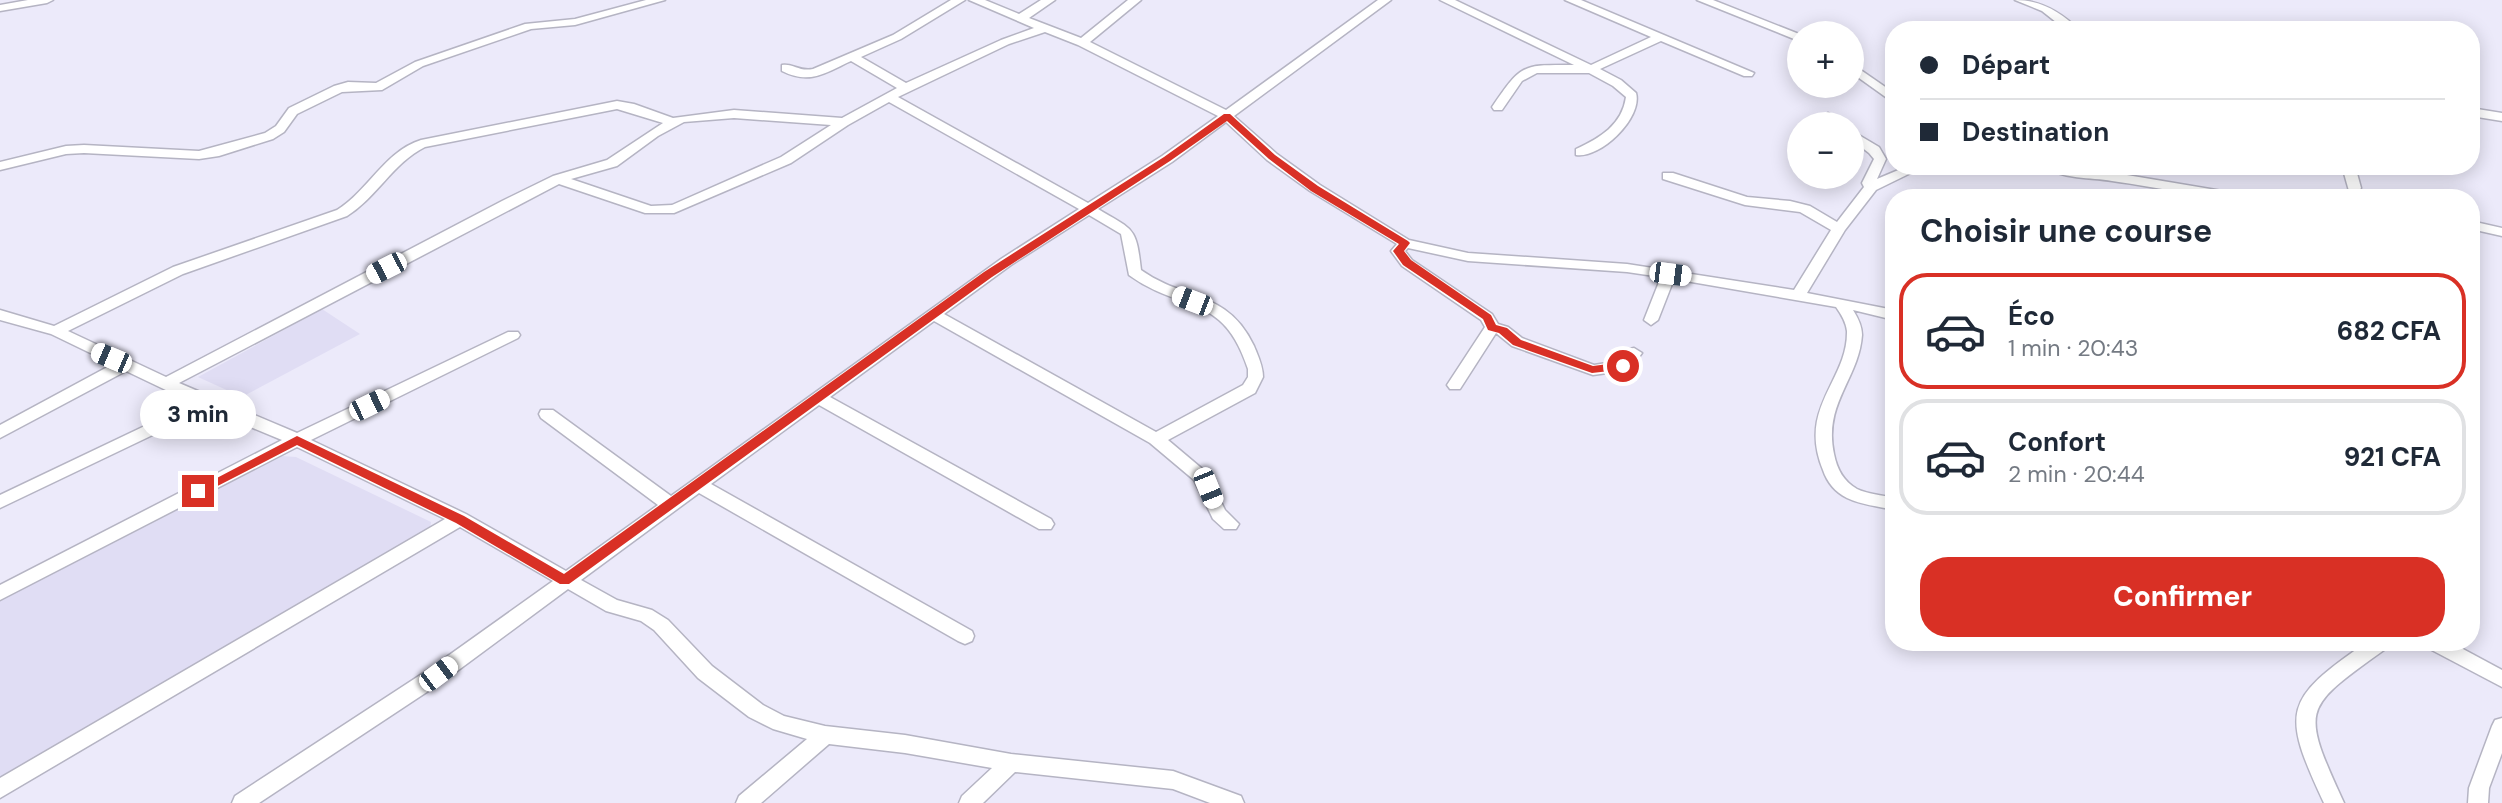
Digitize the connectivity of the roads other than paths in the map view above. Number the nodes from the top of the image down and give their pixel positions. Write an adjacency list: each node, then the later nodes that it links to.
1 (47, 0): 13 (street)
2 (659, 0): 36 (street)
3 (959, 0): 20 (street)
4 (975, 0): 14 (street)
5 (1049, 0): 14 (street)
6 (1135, 0): 19 (street)
7 (1385, 0): 30 (street)
8 (1446, 0): 22 (street)
9 (1571, 0): 18 (street)
10 (1703, 0): 12 (street)
11 (2021, 0): 15 (street)
12 (1734, 5): 17 (street)
13 (0, 8)
14 (1022, 17): 16 (street)
15 (2061, 21)
16 (1045, 28): 19 (street); 25 (street)
17 (1787, 32)
18 (1660, 37): 22 (street); 23 (street)
19 (1082, 43): 30 (street)
20 (853, 57): 21 (street); 25 (street)
21 (786, 68)
22 (1591, 69): 28 (street); 35 (street)
23 (1748, 73)
24 (1864, 77): 26 (street)
25 (906, 88): 27 (street)
26 (1885, 92)
27 (889, 97): 33 (street); 45 (street)
28 (1498, 107)
29 (2480, 113): 31 (street)
30 (1227, 116): 45 (street); 49 (street)
31 (2502, 117)
32 (672, 122): 33 (street); 41 (street); 58 (street)
33 (844, 122): 41 (street)
34 (1864, 143): 42 (street)
35 (1581, 152)
36 (0, 166)
37 (1898, 175): 42 (street)
38 (2097, 175): 44 (street)
39 (2350, 175): 43 (street)
40 (1668, 176): 47 (street)
41 (558, 180): 62 (street)
42 (1871, 187): 47 (street)
43 (2354, 188)
44 (2186, 189)
45 (1087, 210): 53 (street); 68 (street)
46 (2480, 227): 48 (street)
47 (1839, 229): 51 (street)
48 (2502, 232)
49 (1405, 243): 50 (street); 57 (street)
50 (1670, 274): 51 (street); 56 (street)
51 (1798, 296): 52 (street)
52 (1841, 303): 54 (street); 72 (street)
53 (933, 314): 64 (street); 68 (street)
54 (1885, 314)
55 (0, 315): 58 (street)
56 (1651, 320)
57 (1492, 327): 60 (street); 63 (street)
58 (56, 331): 61 (street)
59 (513, 335): 69 (street)
60 (1634, 353)
61 (126, 364): 62 (street); 67 (street)
62 (169, 382): 65 (street)
63 (1455, 385)
64 (817, 397): 70 (street); 75 (street)
65 (208, 403): 69 (street); 71 (street)
66 (547, 414): 73 (street)
67 (0, 432)
68 (1156, 439): 76 (street)
69 (297, 440): 74 (street); 78 (street)
70 (699, 485): 73 (street); 79 (street)
71 (0, 502)
72 (1885, 502)
73 (671, 505): 77 (street)
74 (460, 519): 77 (street); 86 (street)
75 (1045, 524)
76 (1230, 524)
77 (565, 581): 84 (street); 87 (street)
78 (0, 593)
79 (965, 636)
80 (2369, 651): 91 (street)
81 (2450, 651): 82 (street)
82 (2502, 679)
83 (2502, 726): 92 (street)
84 (825, 734): 85 (street); 88 (street)
85 (1011, 763): 89 (street); 90 (street)
86 (0, 789)
87 (242, 803)
88 (746, 803)
89 (969, 803)
90 (1234, 803)
91 (2334, 803)
92 (2478, 803)

